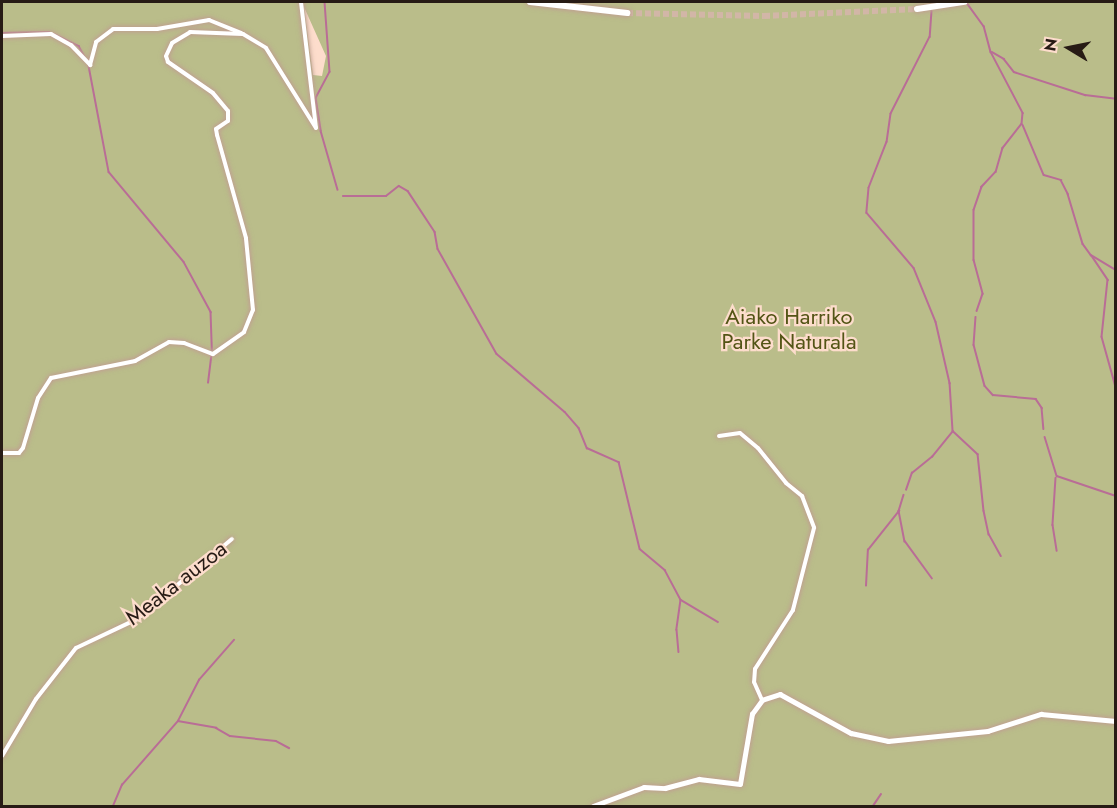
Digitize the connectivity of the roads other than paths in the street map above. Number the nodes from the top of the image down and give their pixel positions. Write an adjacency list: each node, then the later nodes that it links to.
1 (301, 2): 6 (street)
2 (530, 2): 5 (highway)
3 (964, 2): 4 (highway)
4 (921, 9)
5 (627, 13)
6 (243, 34): 7 (street); 9 (street)
7 (2, 36)
8 (719, 436): 11 (street)
9 (2, 453)
10 (232, 539): 13 (street, Meaka auzoa)
11 (762, 700): 12 (street); 14 (street)
12 (1116, 721)
13 (2, 756)
14 (593, 807)

